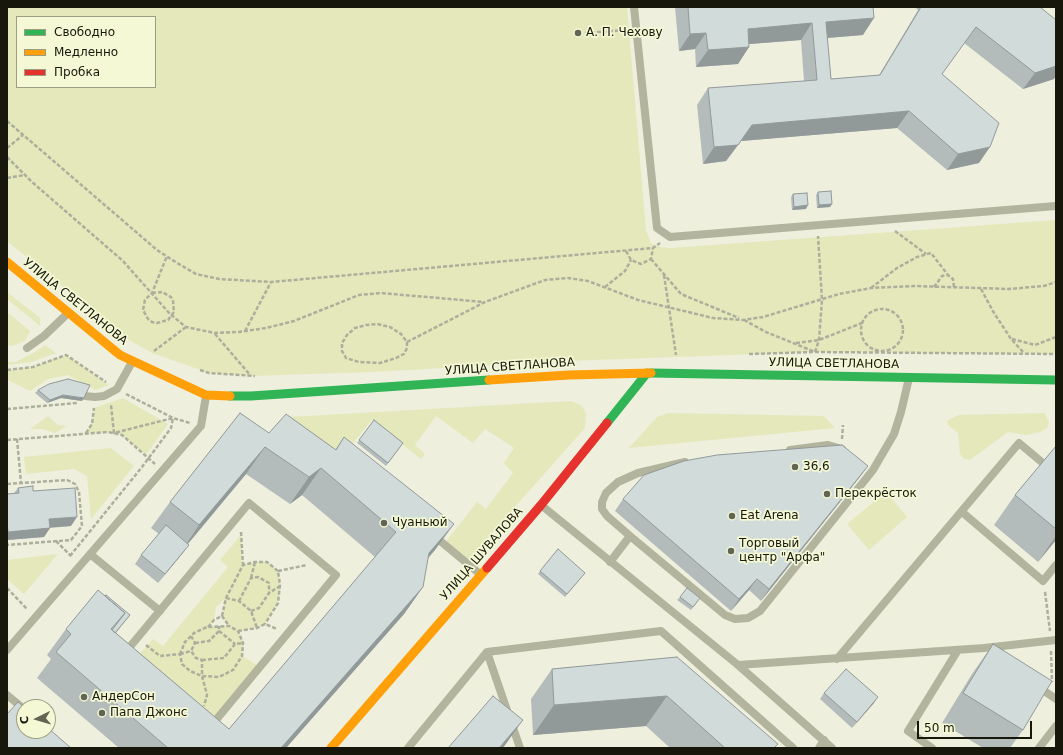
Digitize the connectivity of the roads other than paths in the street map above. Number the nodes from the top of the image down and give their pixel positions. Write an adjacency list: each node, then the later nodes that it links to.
1 (634, 7): 2 (lane)
2 (1056, 206)
3 (7, 262): 4 (street, УЛИЦА СВЕТЛАНОВА)
4 (68, 313): 5 (lane); 6 (street, УЛИЦА СВЕТЛАНОВА)
5 (27, 348)
6 (133, 361): 10 (street, УЛИЦА СВЕТЛАНОВА); 11 (lane)
7 (647, 373): 8 (street, УЛИЦА СВЕТЛАНОВА); 10 (street, УЛИЦА СВЕТЛАНОВА); 16 (street, УЛИЦА ШУВАЛОВА)
8 (909, 377): 9 (street, УЛИЦА СВЕТЛАНОВА); 19 (lane)
9 (1056, 380)
10 (206, 395): 20 (lane)
11 (84, 399)
12 (779, 451): 13 (lane)
13 (850, 454)
14 (694, 461): 19 (lane)
15 (1056, 474): 17 (lane)
16 (540, 505): 21 (lane); 23 (street, УЛИЦА ШУВАЛОВА)
17 (962, 512): 22 (lane); 31 (lane)
18 (426, 529): 23 (lane)
19 (630, 536): 21 (lane)
20 (90, 554): 24 (lane); 27 (lane)
21 (610, 562): 32 (lane)
22 (1056, 565)
23 (481, 574): 39 (street, УЛИЦА ШУВАЛОВА)
24 (160, 611): 24 (lane)
25 (1056, 640): 26 (lane)
26 (984, 648): 28 (lane); 30 (lane)
27 (7, 650)
28 (958, 650): 31 (lane); 45 (lane)
29 (487, 652): 40 (lane); 41 (lane); 42 (lane)
30 (997, 657)
31 (837, 659): 32 (lane)
32 (738, 665): 38 (lane)
33 (1028, 679): 35 (lane)
34 (7, 694): 36 (lane)
35 (1056, 699)
36 (16, 701)
37 (1056, 726): 46 (lane)
38 (824, 740): 43 (lane); 44 (lane)
39 (331, 748)
40 (408, 748)
41 (520, 748)
42 (794, 748)
43 (819, 748)
44 (832, 748)
45 (932, 748)
46 (1040, 748)

